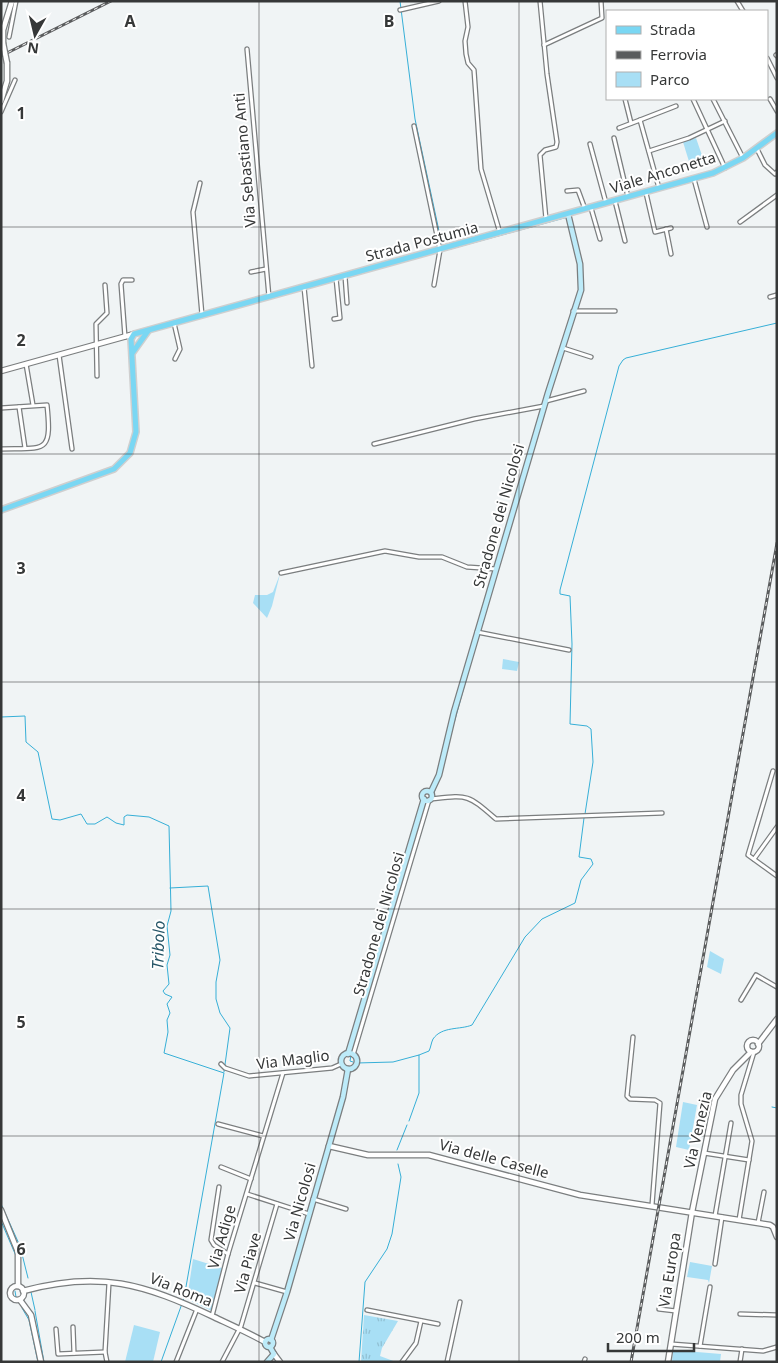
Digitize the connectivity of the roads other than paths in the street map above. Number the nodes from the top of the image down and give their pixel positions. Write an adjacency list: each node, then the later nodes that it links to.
1 (12, 1): 18 (street, bridge)
2 (16, 1): 8 (street)
3 (439, 1): 7 (street)
4 (466, 1): 52 (street)
5 (540, 1): 9 (street)
6 (601, 1): 9 (street)
7 (400, 10)
8 (9, 37)
9 (544, 45): 47 (street)
10 (246, 49): 57 (street, Via Sebastiano Anti)
11 (768, 60): 12 (street)
12 (777, 78)
13 (15, 80): 21 (street)
14 (770, 99): 20 (street)
15 (625, 100): 24 (street)
16 (693, 100): 27 (street)
17 (714, 100): 23 (street)
18 (1, 101)
19 (676, 106): 22 (street)
20 (777, 110)
21 (1, 112)
22 (640, 120): 24 (street); 32 (street)
23 (725, 121): 27 (street); 33 (street)
24 (631, 123): 26 (street)
25 (414, 126): 55 (street)
26 (619, 128)
27 (708, 130): 32 (street); 34 (street)
28 (776, 134): 31 (main road, Viale Anconetta)
29 (614, 138): 42 (street)
30 (590, 144): 44 (street, Viale Anconetta)
31 (757, 149): 33 (main road, Viale Anconetta); 35 (street)
32 (649, 150): 38 (street)
33 (743, 158): 34 (main road, Viale Anconetta)
34 (726, 168): 36 (main road, Viale Anconetta)
35 (776, 174)
36 (694, 179): 38 (main road, Viale Anconetta); 49 (street)
37 (200, 183): 71 (street)
38 (660, 189): 40 (main road, Viale Anconetta)
39 (567, 191): 45 (street)
40 (646, 193): 42 (main road, Viale Anconetta); 51 (street)
41 (777, 195): 48 (street)
42 (628, 197): 43 (main road, Viale Anconetta)
43 (615, 201): 44 (main road, Viale Anconetta); 54 (street)
44 (606, 204): 45 (main road, Viale Anconetta)
45 (588, 208): 46 (main road, Viale Anconetta); 53 (street)
46 (568, 214): 47 (main road, Strada Postumia); 69 (main road, Stradone dei Nicolosi)
47 (546, 220): 52 (main road, Strada Postumia)
48 (740, 222)
49 (707, 227)
50 (671, 228): 51 (street)
51 (666, 229): 56 (street)
52 (500, 233): 55 (main road, Strada Postumia)
53 (600, 239)
54 (625, 241)
55 (440, 250): 59 (main road, Strada Postumia); 63 (street)
56 (671, 254)
57 (266, 269): 58 (street); 66 (street, Via Sebastiano Anti)
58 (251, 272)
59 (345, 276): 60 (main road, Strada Postumia); 68 (street)
60 (336, 278): 64 (main road, Strada Postumia); 72 (street)
61 (132, 280): 76 (street)
62 (105, 285): 79 (street)
63 (434, 285)
64 (304, 287): 66 (main road, Strada Postumia); 86 (street)
65 (777, 295): 67 (street)
66 (269, 297): 71 (main road, Strada Postumia)
67 (770, 297)
68 (347, 303)
69 (573, 311): 70 (street); 80 (main road, Stradone dei Nicolosi)
70 (615, 311)
71 (202, 315): 73 (main road, Strada Postumia)
72 (334, 319)
73 (174, 323): 74 (main road, Strada Postumia); 84 (street)
74 (149, 330): 75 (main road, Strada Postumia); 78 (main road)
75 (135, 334): 76 (street, Strada Postumia); 77 (main road); 78 (main road)
76 (124, 337): 77 (street); 79 (street, Strada Postumia)
77 (131, 341): 78 (main road); 82 (main road)
78 (140, 342): 82 (main road)
79 (97, 344): 81 (street, Strada Postumia); 88 (street)
80 (562, 348): 83 (street); 90 (main road, Stradone dei Nicolosi)
81 (59, 354): 85 (street, Strada Postumia); 96 (street)
82 (133, 354): 98 (main road)
83 (591, 357)
84 (176, 359)
85 (26, 364): 87 (street, Strada Postumia); 91 (street)
86 (312, 366)
87 (1, 371)
88 (97, 376)
89 (584, 390): 90 (street)
90 (545, 403): 94 (street); 99 (main road, Stradone dei Nicolosi)
91 (33, 405): 92 (street); 95 (street)
92 (19, 407): 93 (street); 95 (street)
93 (1, 408)
94 (374, 444)
95 (25, 448): 97 (street)
96 (72, 448)
97 (1, 449)
98 (1, 509)
99 (496, 570): 100 (street); 101 (main road, Stradone dei Nicolosi)
100 (281, 573)
101 (478, 632): 102 (street); 104 (main road, Stradone dei Nicolosi)
102 (569, 650)
103 (774, 771): 108 (street)
104 (431, 792): 105 (main road, Stradone dei Nicolosi); 105 (main road, Stradone dei Nicolosi)
105 (428, 800): 106 (street); 119 (main road, Stradone dei Nicolosi)
106 (662, 813)
107 (777, 827): 108 (street)
108 (754, 859): 109 (street)
109 (777, 876)
110 (777, 988): 111 (street)
111 (741, 1000)
112 (777, 1019): 113 (street)
113 (768, 1030): 115 (street); 116 (street)
114 (633, 1037): 139 (street)
115 (752, 1040): 116 (street); 117 (street)
116 (758, 1044): 118 (street)
117 (746, 1047): 118 (street); 120 (street, Via Venezia)
118 (752, 1052): 120 (street, Via Venezia); 131 (street)
119 (351, 1054): 122 (main road, Stradone dei Nicolosi); 123 (main road, Stradone dei Nicolosi)
120 (741, 1060): 129 (street, Via Venezia)
121 (221, 1064): 124 (street, Via Maglio)
122 (342, 1064): 123 (main road); 124 (street, Via Maglio)
123 (348, 1069): 128 (main road, Via Nicolosi)
124 (283, 1073): 127 (street, Via Adige)
125 (731, 1123): 130 (street)
126 (218, 1124): 127 (street)
127 (263, 1136): 133 (street, Via Adige)
128 (329, 1146): 137 (main road, Via Nicolosi); 139 (street, Via delle Caselle)
129 (704, 1153): 130 (street); 142 (street, Via Venezia)
130 (725, 1156): 131 (street); 144 (street)
131 (749, 1160): 146 (street)
132 (221, 1166): 133 (street)
133 (251, 1179): 136 (street, Via Adige)
134 (219, 1187): 149 (street)
135 (764, 1192): 147 (street)
136 (247, 1194): 138 (street); 149 (street, Via Adige)
137 (314, 1199): 140 (street); 143 (main road, Via Nicolosi)
138 (277, 1204): 143 (street); 152 (street, Via Piave)
139 (652, 1205): 142 (street, Via delle Caselle)
140 (346, 1209)
141 (1, 1210): 153 (street)
142 (692, 1212): 144 (street, Via delle Caselle); 162 (street, Via Europa)
143 (309, 1214): 156 (main road, Via Nicolosi)
144 (715, 1216): 145 (street, Via delle Caselle)
145 (722, 1217): 146 (street, Via delle Caselle); 150 (street)
146 (739, 1220): 147 (street, Via delle Caselle)
147 (758, 1223): 148 (street)
148 (777, 1238)
149 (228, 1254): 164 (street, Via Adige)
150 (715, 1264)
151 (109, 1282): 155 (street, Via Roma); 159 (street, Via Roma); 176 (street)
152 (255, 1283): 156 (street); 170 (street, Via Piave)
153 (18, 1286): 155 (street); 157 (street)
154 (710, 1286): 173 (street)
155 (24, 1291): 157 (street)
156 (287, 1292): 171 (main road, Via Nicolosi)
157 (20, 1300): 179 (street)
158 (460, 1302): 186 (street)
159 (197, 1308): 164 (street, Via Roma); 181 (street)
160 (660, 1309): 162 (street)
161 (368, 1310): 166 (street)
162 (676, 1311): 172 (street, Via Europa)
163 (740, 1314): 165 (street)
164 (212, 1316): 170 (street, Via Roma)
165 (777, 1316)
166 (421, 1321): 167 (street); 185 (street)
167 (438, 1324)
168 (73, 1327): 177 (street)
169 (56, 1329): 177 (street)
170 (240, 1329): 171 (street, Via Roma); 182 (street, Via Piave)
171 (268, 1341): 178 (main road)
172 (670, 1344): 173 (street); 187 (street, Via Europa)
173 (700, 1346): 175 (street)
174 (777, 1347): 175 (street)
175 (742, 1349): 188 (street)
176 (105, 1352): 177 (street); 180 (street)
177 (74, 1353)
178 (274, 1354): 183 (main road); 184 (street)
179 (41, 1362)
180 (107, 1362)
181 (176, 1362)
182 (222, 1362)
183 (267, 1362)
184 (280, 1362)
185 (402, 1362)
186 (447, 1362)
187 (668, 1362)
188 (740, 1362)

